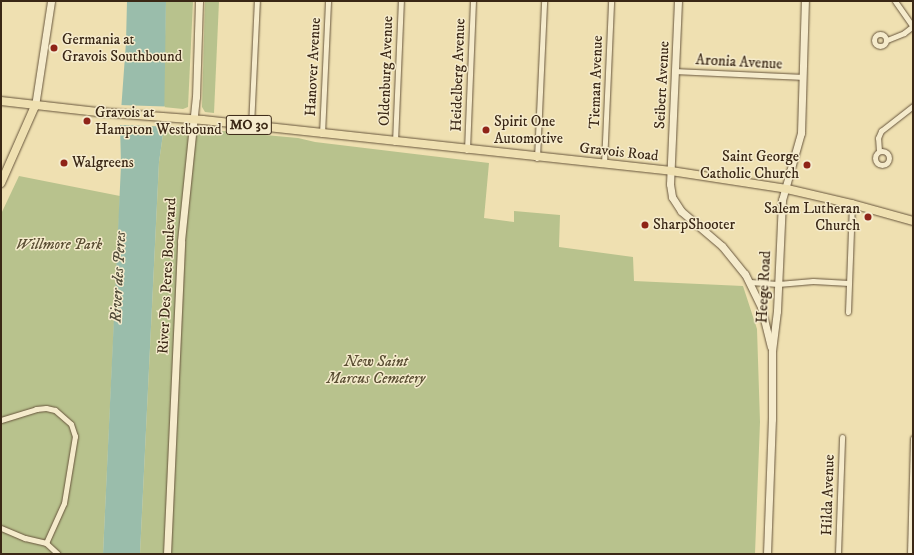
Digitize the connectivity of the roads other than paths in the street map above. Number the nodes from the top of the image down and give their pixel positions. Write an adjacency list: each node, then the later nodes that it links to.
1 (51, 1): 17 (street)
2 (199, 1): 19 (street, River Des Peres Boulevard)
3 (257, 1): 20 (street)
4 (328, 1): 21 (street, Hanover Avenue)
5 (401, 1): 22 (street, Oldenburg Avenue)
6 (473, 1): 23 (street, Heidelberg Avenue)
7 (544, 1): 25 (street)
8 (611, 1): 26 (street, Tieman Avenue)
9 (678, 1): 14 (street, Seibert Avenue)
10 (805, 1): 15 (street, Heege Road)
11 (895, 1): 12 (street)
12 (913, 27): 13 (street)
13 (887, 40)
14 (676, 71): 15 (street, Aronia Avenue); 27 (street, Seibert Avenue)
15 (802, 77): 29 (street, Heege Road)
16 (1, 101): 17 (main road, MO 30)
17 (35, 106): 19 (main road, MO 30); 28 (main road)
18 (913, 106): 24 (street)
19 (194, 119): 20 (main road, MO 30); 44 (street, River Des Peres Boulevard)
20 (251, 126): 21 (main road, Gravois Road / MO 30)
21 (322, 134): 22 (main road, Gravois Road / MO 30)
22 (395, 142): 23 (main road, Gravois Road / MO 30)
23 (467, 150): 25 (main road, Gravois Road / MO 30)
24 (879, 151)
25 (537, 158): 26 (main road, Gravois Road / MO 30)
26 (604, 164): 27 (main road, Gravois Road / MO 30)
27 (671, 171): 29 (main road, Gravois Road / MO 30); 32 (street, Seibert Avenue)
28 (1, 183)
29 (785, 188): 30 (main road, Gravois Road / MO 30); 34 (street, Heege Road)
30 (852, 204): 31 (main road, Gravois Road / MO 30); 33 (street)
31 (913, 221)
32 (750, 282): 34 (street); 36 (street, Seibert Avenue)
33 (849, 283): 34 (street); 35 (street)
34 (778, 284): 36 (street, Heege Road)
35 (848, 312)
36 (772, 351): 45 (street, Heege Road)
37 (1, 420): 42 (street)
38 (842, 437): 46 (street, Hilda Avenue)
39 (913, 438): 40 (street)
40 (912, 475): 47 (street)
41 (1, 528): 42 (street)
42 (46, 544): 43 (street)
43 (58, 554)
44 (167, 554)
45 (767, 554)
46 (838, 554)
47 (910, 554)

